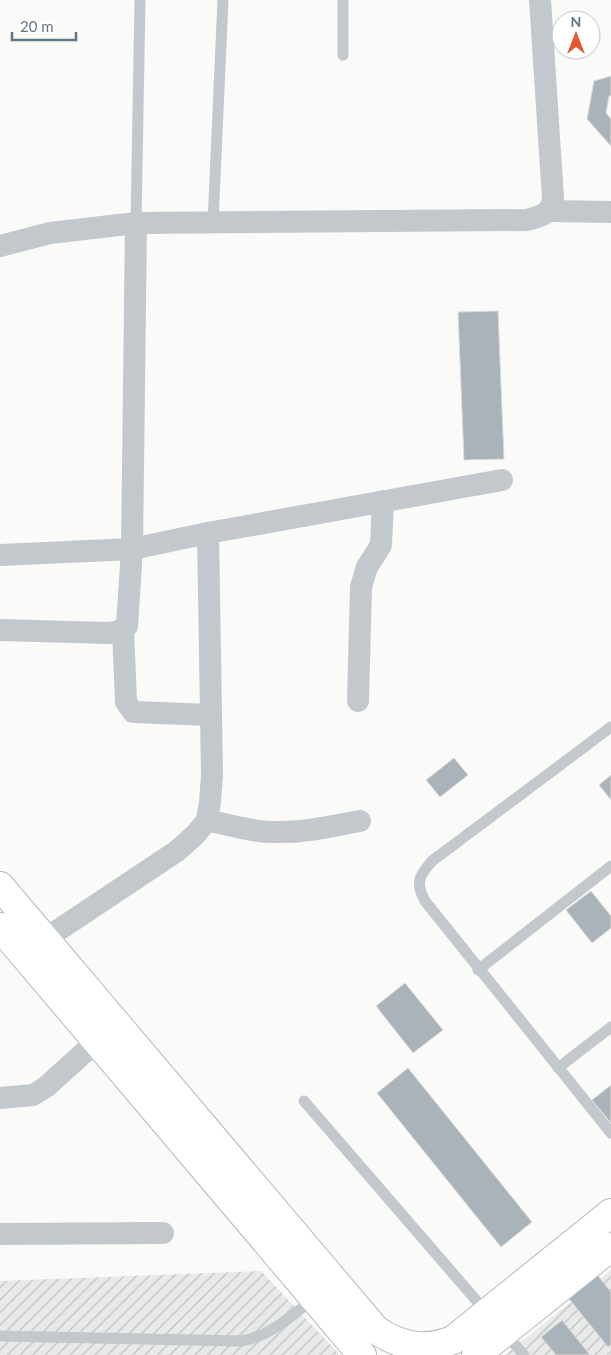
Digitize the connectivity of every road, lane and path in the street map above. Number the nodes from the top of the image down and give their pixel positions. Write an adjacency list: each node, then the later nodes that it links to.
1 (140, 0): 8 (lane)
2 (224, 0): 9 (lane)
3 (343, 0): 5 (lane)
4 (540, 0): 6 (street)
5 (343, 55)
6 (549, 211): 7 (street); 9 (street)
7 (611, 212)
8 (136, 223): 9 (street); 10 (street); 14 (street)
9 (213, 223)
10 (0, 246)
11 (502, 480): 12 (street)
12 (384, 501): 13 (street); 18 (street)
13 (208, 533): 14 (street); 19 (street)
14 (132, 550): 15 (street); 17 (street)
15 (0, 555)
16 (0, 630): 17 (street)
17 (124, 630): 19 (street)
18 (358, 701)
19 (210, 715): 21 (street)
20 (611, 727): 28 (lane)
21 (207, 820): 22 (street); 27 (street)
22 (360, 821)
23 (611, 866): 28 (lane)
24 (0, 886): 25 (main road)
25 (25, 915): 26 (street); 27 (main road)
26 (1, 929): 30 (main road)
27 (45, 939): 43 (main road)
28 (478, 970): 31 (lane)
29 (611, 1027): 31 (lane)
30 (98, 1040): 32 (street); 39 (main road)
31 (558, 1068): 34 (lane)
32 (0, 1098)
33 (304, 1101): 40 (lane)
34 (611, 1133)
35 (611, 1213): 40 (main road)
36 (163, 1233): 37 (street)
37 (0, 1234)
38 (611, 1247): 40 (main road)
39 (315, 1298): 41 (lane); 44 (main road)
40 (496, 1323): 42 (main road); 45 (lane)
41 (0, 1336)
42 (463, 1348): 43 (main road)
43 (411, 1350)
44 (362, 1355)
45 (524, 1355)

